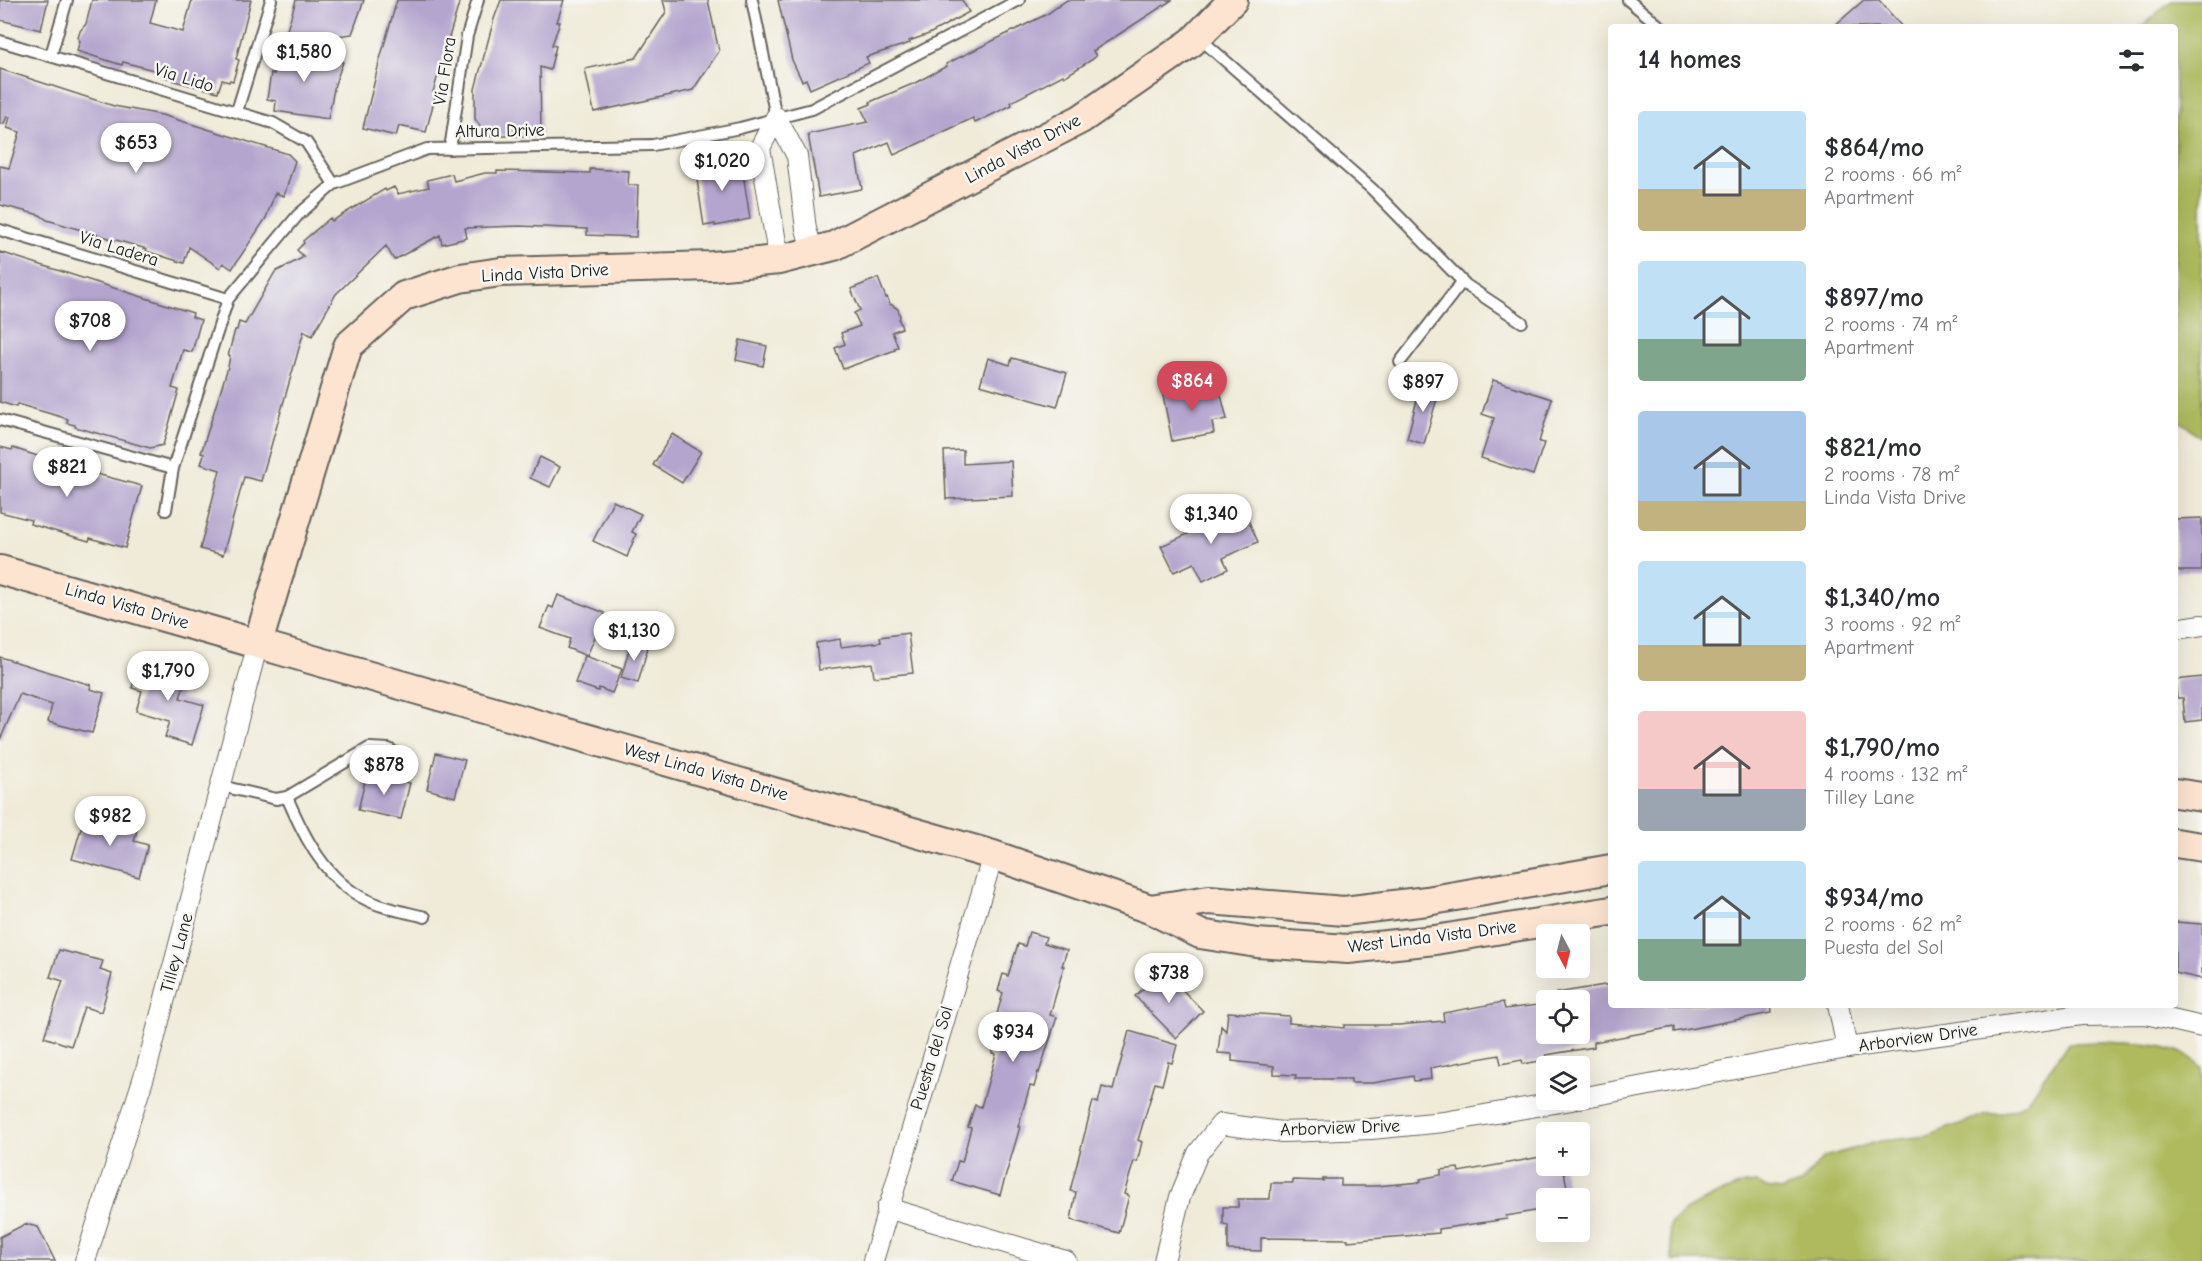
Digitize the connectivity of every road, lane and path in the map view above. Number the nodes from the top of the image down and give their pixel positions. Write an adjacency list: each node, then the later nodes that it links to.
1 (67, 0): 13 (lane)
2 (271, 0): 14 (lane)
3 (478, 0): 16 (lane, Via Flora)
4 (752, 0): 15 (lane)
5 (997, 0): 9 (lane)
6 (1019, 0): 9 (lane, Altura Drive)
7 (1233, 0): 11 (main road, Linda Vista Drive)
8 (1628, 0): 10 (lane)
9 (1002, 11): 15 (lane, Altura Drive)
10 (1657, 24)
11 (1197, 36): 19 (main road, Linda Vista Drive); 21 (lane)
12 (0, 41): 13 (lane, Via Lido)
13 (51, 56): 14 (lane, Via Lido)
14 (237, 111): 17 (lane, Via Lido)
15 (776, 117): 16 (lane, Altura Drive); 19 (street); 20 (street)
16 (450, 148): 17 (lane, Altura Drive)
17 (334, 184): 22 (lane, Altura Drive)
18 (0, 230): 22 (lane, Via Ladera)
19 (813, 252): 20 (main road, Linda Vista Drive)
20 (779, 260): 31 (main road, Linda Vista Drive)
21 (1462, 282): 23 (lane); 24 (lane)
22 (228, 299): 26 (lane, Altura Drive)
23 (1522, 322)
24 (1400, 362)
25 (0, 420): 26 (lane)
26 (173, 468): 27 (lane, Altura Drive)
27 (166, 510)
28 (0, 570): 31 (main road, Linda Vista Drive)
29 (2202, 626): 30 (street)
30 (2178, 629)
31 (258, 643): 33 (street, Tilley Lane); 39 (main road, West Linda Vista Drive)
32 (399, 755): 35 (lane)
33 (221, 786): 35 (lane); 50 (street, Tilley Lane)
34 (2178, 793): 36 (main road)
35 (287, 796): 43 (lane)
36 (2202, 797)
37 (2178, 844): 38 (main road)
38 (2202, 848)
39 (993, 855): 41 (main road, West Linda Vista Drive); 49 (street, Puesta del Sol)
40 (1608, 869): 41 (main road, West Linda Vista Drive)
41 (1150, 909): 42 (main road, West Linda Vista Drive)
42 (1608, 911)
43 (425, 917)
44 (1839, 1008): 46 (street, Arborview Drive)
45 (2202, 1027): 46 (street, Arborview Drive)
46 (1847, 1048): 47 (street, Arborview Drive)
47 (1590, 1096)
48 (1536, 1106): 53 (street, Arborview Drive)
49 (887, 1208): 51 (street, Puesta del Sol); 52 (street)
50 (86, 1261)
51 (873, 1261)
52 (1066, 1261)
53 (1164, 1261)

